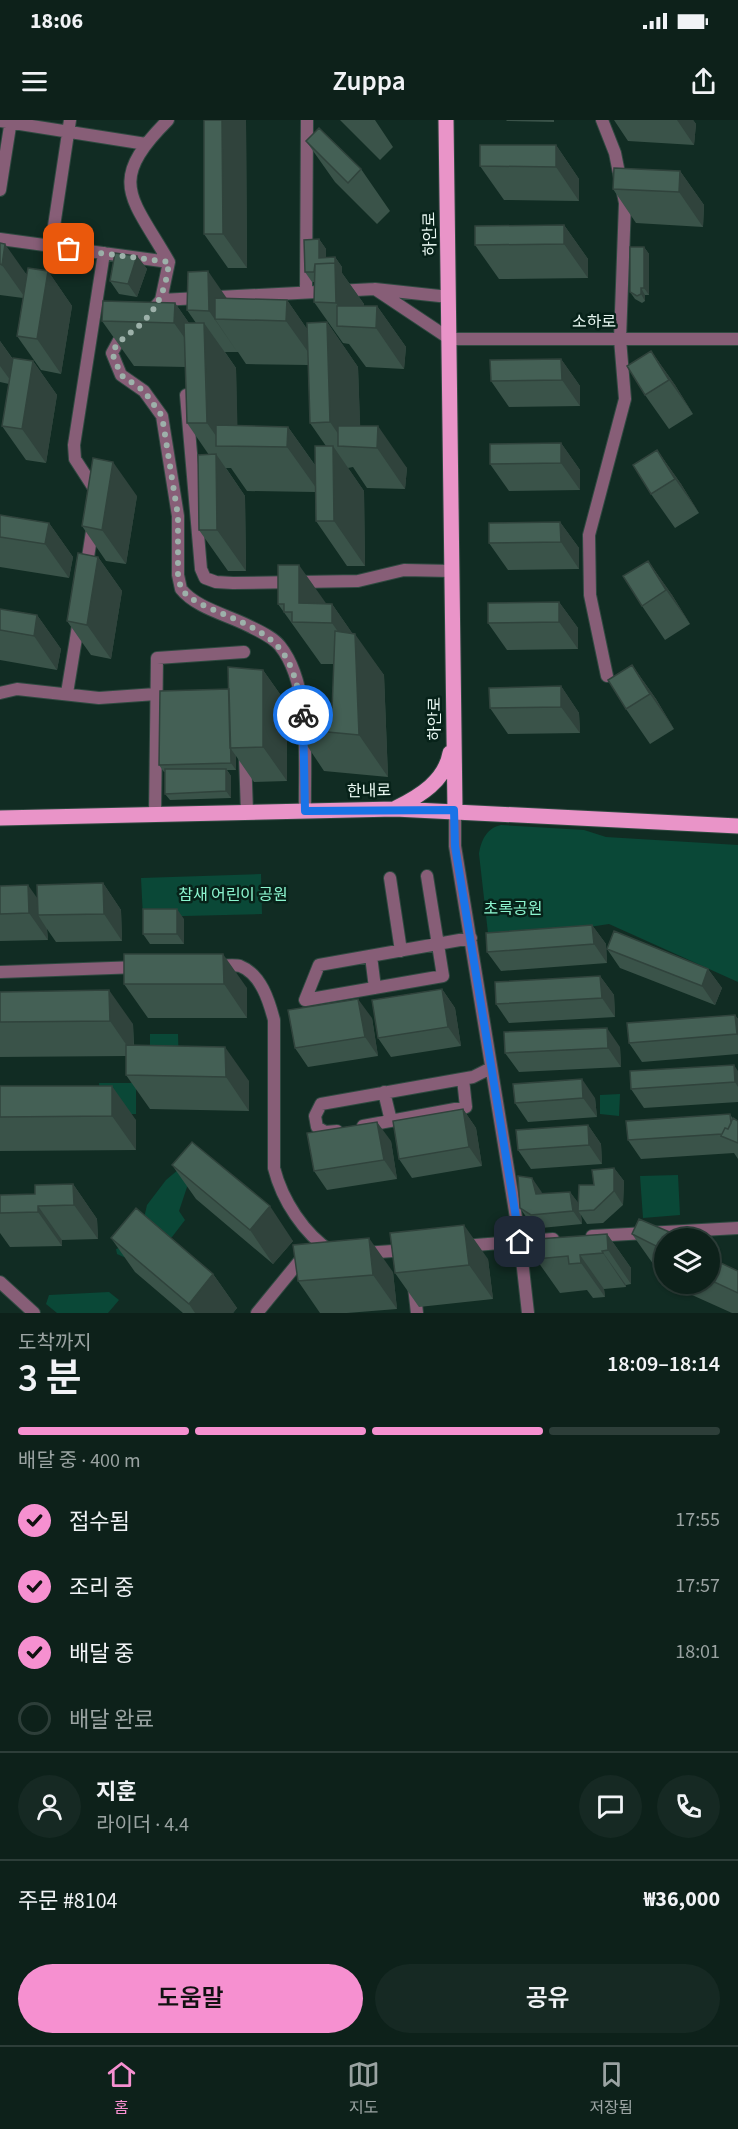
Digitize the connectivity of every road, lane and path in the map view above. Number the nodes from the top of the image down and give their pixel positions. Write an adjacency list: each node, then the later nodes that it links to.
1 (168, 120): 7 (street)
2 (307, 120): 14 (street)
3 (446, 120): 15 (main road, 하안로)
4 (602, 120): 18 (street)
5 (7, 121): 6 (street); 8 (street)
6 (69, 126): 7 (street); 10 (street)
7 (146, 144): 12 (street)
8 (0, 190)
9 (0, 239): 10 (street)
10 (51, 246): 11 (street)
11 (104, 253): 12 (street); 22 (street)
12 (169, 262): 16 (street)
13 (375, 289): 14 (street); 15 (street); 17 (street)
14 (306, 290): 16 (street)
15 (449, 297): 17 (main road, 하안로)
16 (161, 300): 33 (street)
17 (450, 339): 18 (street, 소하로); 21 (main road, 하안로)
18 (620, 339): 19 (street, 소하로); 25 (street)
19 (738, 339)
20 (186, 395): 21 (street)
21 (453, 571): 29 (main road, 하안로)
22 (84, 588)
23 (80, 609): 27 (street)
24 (244, 652): 28 (street)
25 (606, 676)
26 (0, 693): 27 (street)
27 (68, 693): 28 (street)
28 (156, 694): 35 (street)
29 (453, 738): 31 (main road); 32 (main road, 하안로)
30 (245, 742): 34 (street)
31 (395, 809): 32 (main road, 한내로); 33 (main road, 한내로)
32 (454, 810): 37 (main road, 한내로); 40 (street, 하안로)
33 (305, 811): 34 (main road, 한내로)
34 (248, 812): 35 (main road, 한내로)
35 (155, 814): 36 (main road, 한내로)
36 (0, 818)
37 (738, 826)
38 (427, 876): 41 (street)
39 (390, 878): 42 (street)
40 (471, 938): 41 (street); 48 (street, 하안로)
41 (438, 944): 42 (street); 47 (street)
42 (401, 951): 43 (street)
43 (371, 956): 47 (street); 47 (street)
44 (207, 966): 57 (street)
45 (153, 967): 46 (street)
46 (0, 972)
47 (375, 988)
48 (491, 1068): 49 (street); 55 (street, 하안로)
49 (463, 1079): 50 (street); 51 (street)
50 (384, 1092): 51 (street); 51 (street)
51 (391, 1121)
52 (738, 1228): 53 (street)
53 (584, 1237)
54 (561, 1239): 55 (street)
55 (520, 1242): 56 (street); 62 (street, 하안로)
56 (454, 1247)
57 (339, 1255): 60 (street); 61 (street)
58 (0, 1282): 59 (street)
59 (34, 1313)
60 (257, 1313)
61 (417, 1313)
62 (528, 1313)

